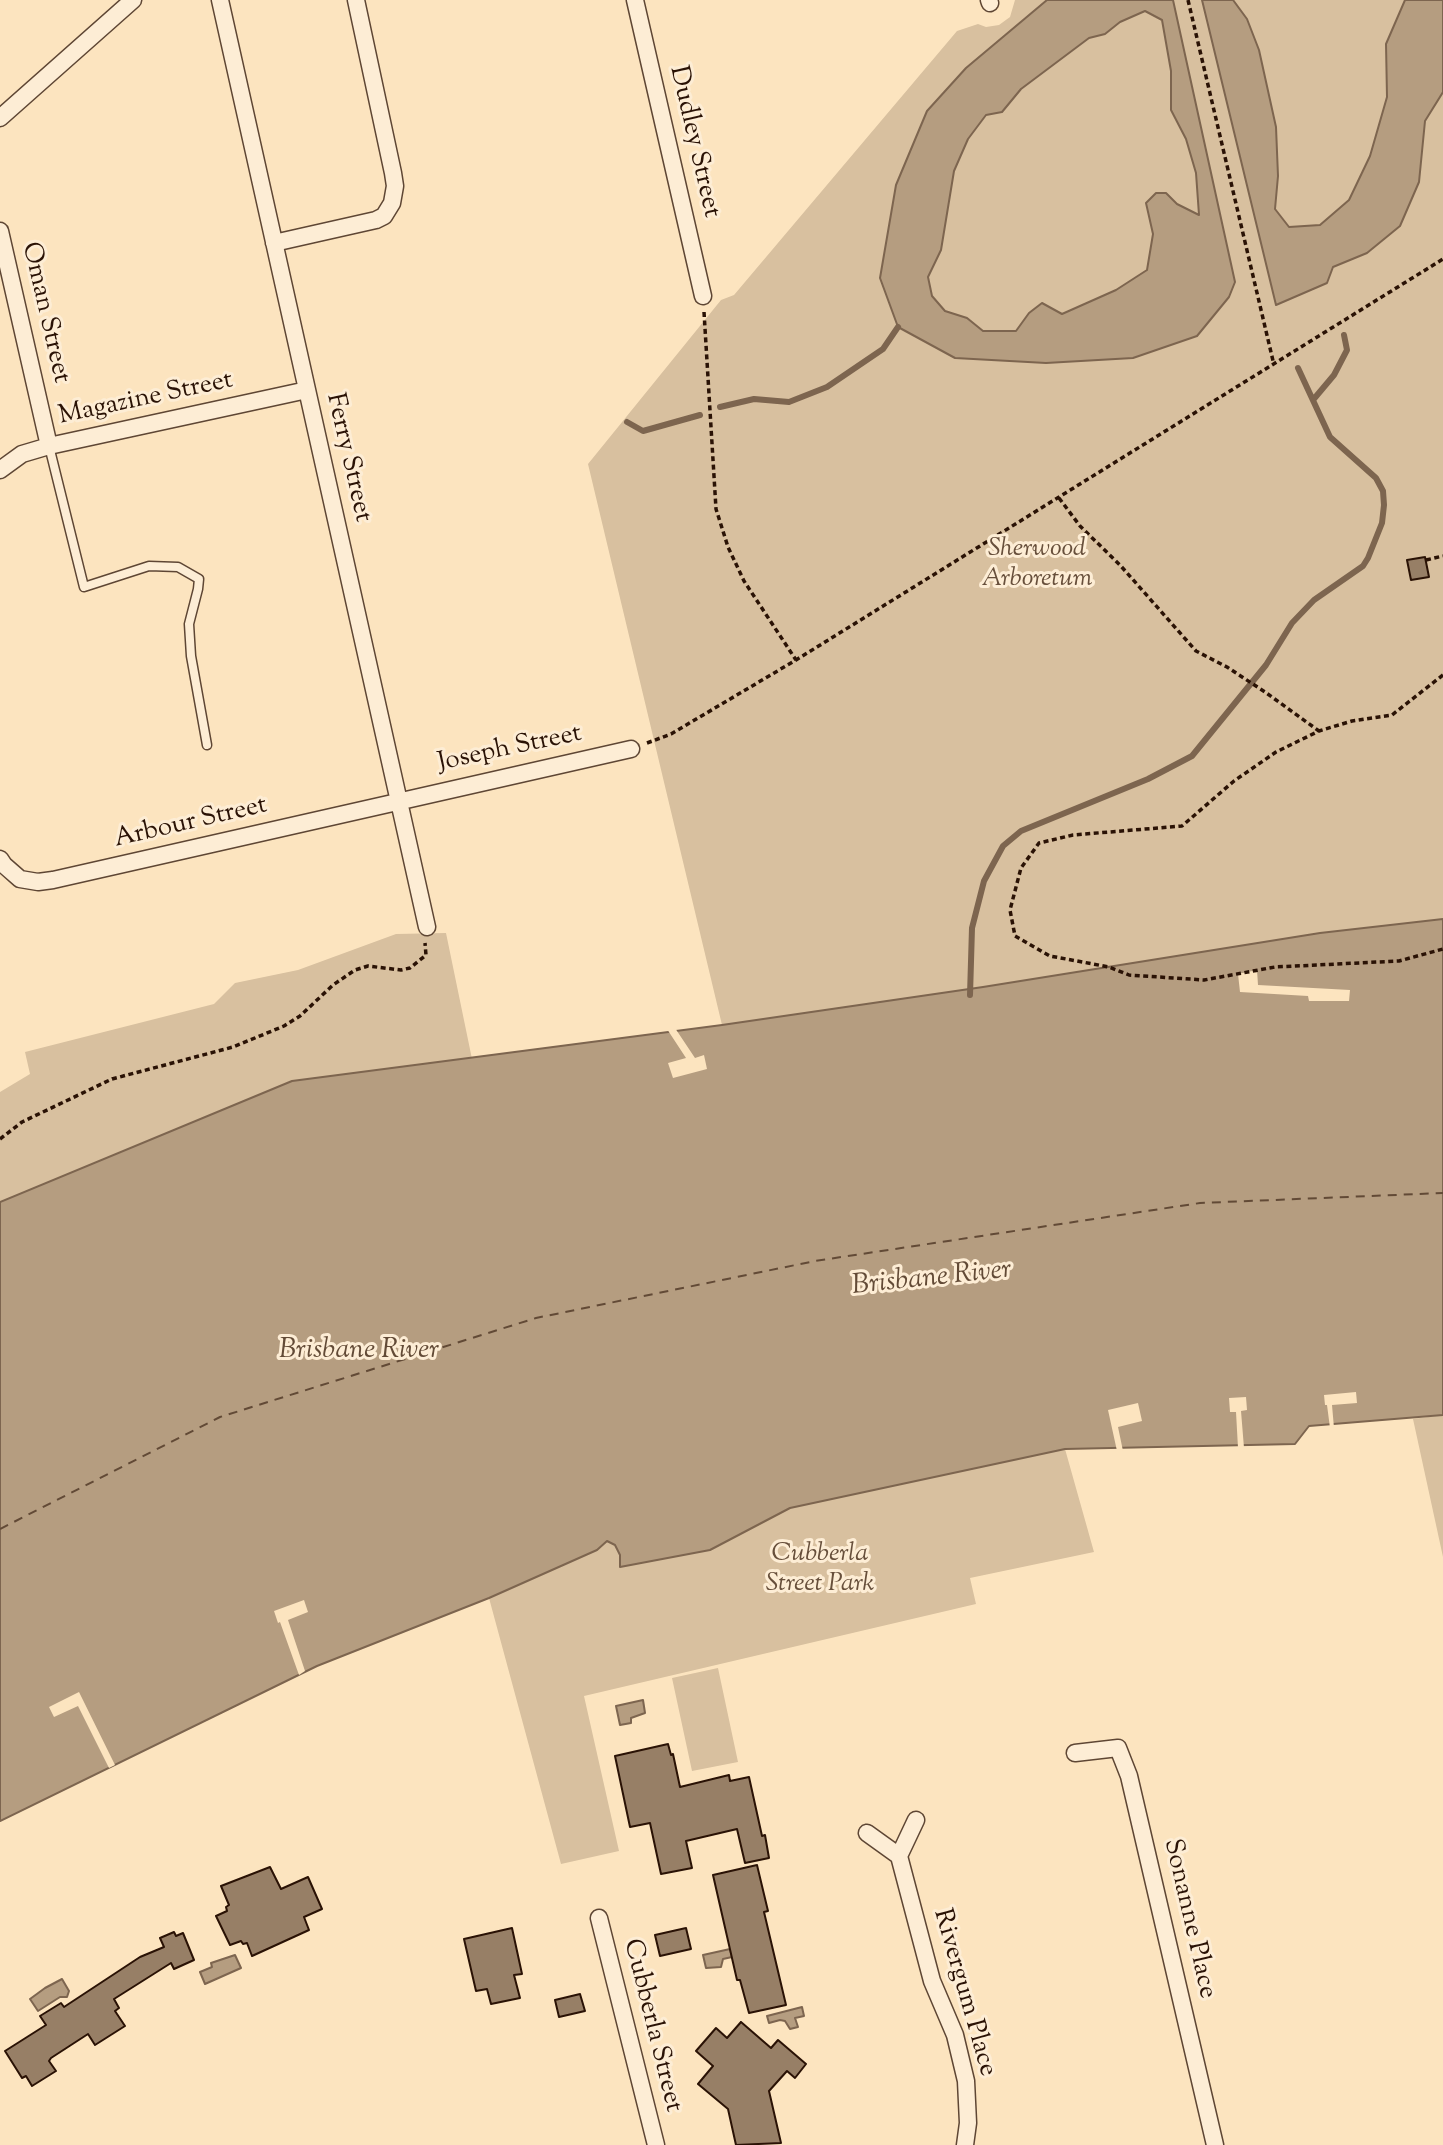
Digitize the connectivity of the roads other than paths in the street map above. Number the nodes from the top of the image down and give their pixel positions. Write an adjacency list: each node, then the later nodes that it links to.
1 (133, 0): 5 (street)
2 (220, 0): 7 (street, Ferry Street)
3 (356, 0): 7 (street)
4 (635, 0): 8 (street, Dudley Street)
5 (0, 118)
6 (0, 231): 10 (street, Oman Street)
7 (274, 243): 9 (street, Ferry Street)
8 (703, 296)
9 (307, 390): 10 (street, Magazine Street); 14 (street, Ferry Street)
10 (49, 446): 11 (street, Magazine Street); 12 (lane)
11 (0, 470)
12 (207, 745)
13 (631, 749): 14 (street, Joseph Street)
14 (400, 800): 15 (street, Arbour Street); 16 (street, Ferry Street)
15 (0, 859)
16 (428, 927)
17 (1075, 1753): 24 (street, Sonanne Place)
18 (916, 1820): 20 (street)
19 (867, 1833): 20 (street)
20 (899, 1856): 23 (street, Rivergum Place)
21 (599, 1919): 22 (street, Cubberla Street)
22 (656, 2145)
23 (965, 2145)
24 (1215, 2145)

